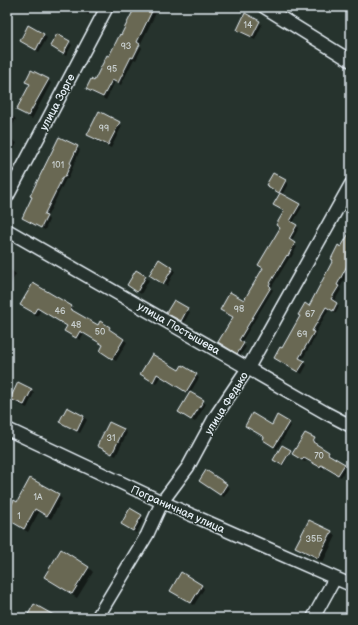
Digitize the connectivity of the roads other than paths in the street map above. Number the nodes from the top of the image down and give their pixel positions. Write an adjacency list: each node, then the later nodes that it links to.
1 (107, 7): 5 (street, улица Зорге)
2 (264, 7): 3 (street)
3 (351, 61)
4 (351, 184): 7 (street, улица Федько)
5 (7, 197)
6 (7, 230): 7 (street, улица Постышева)
7 (248, 368): 8 (street, улица Постышева); 10 (street, улица Федько)
8 (351, 426)
9 (8, 433): 10 (street, Пограничная улица)
10 (162, 502): 11 (street, Пограничная улица); 13 (street, улица Федько)
11 (335, 578): 12 (street, Пограничная улица); 14 (street)
12 (351, 585)
13 (98, 618)
14 (313, 618)

